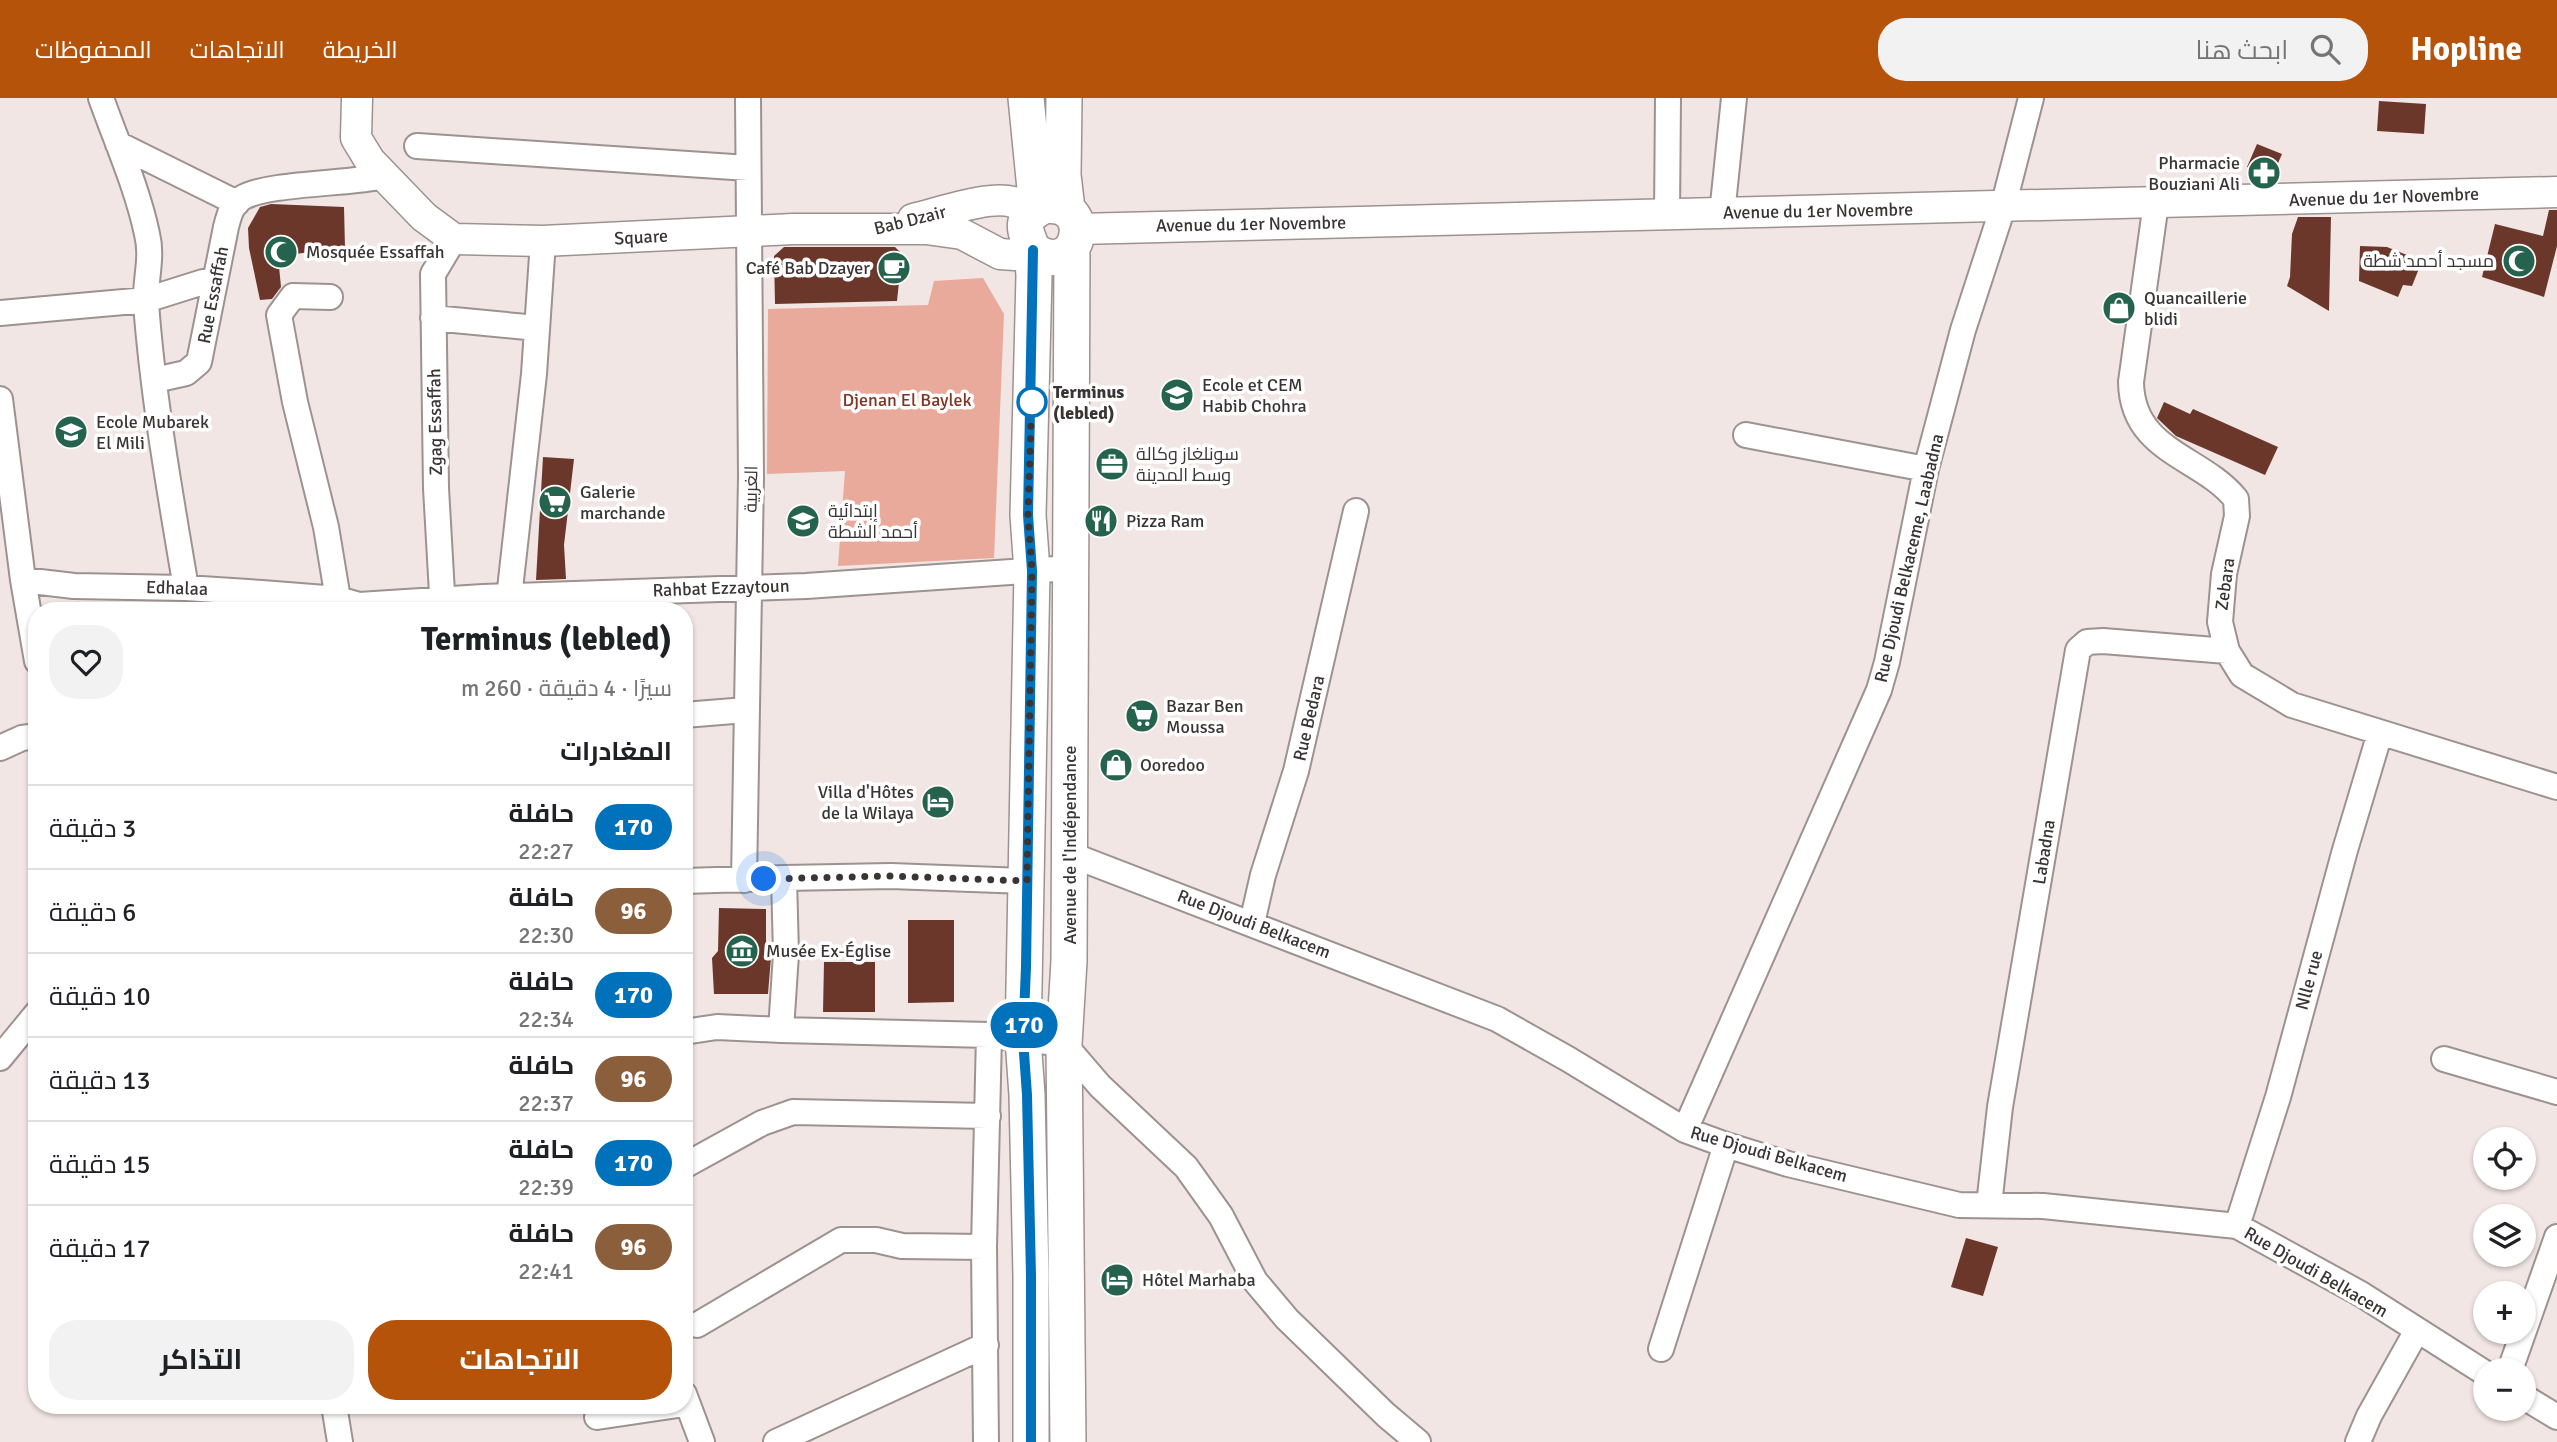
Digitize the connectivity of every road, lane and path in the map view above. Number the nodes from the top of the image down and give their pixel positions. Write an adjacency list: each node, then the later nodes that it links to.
1 (102, 98): 9 (street)
2 (357, 98): 12 (street)
3 (748, 98): 11 (street, الغربية)
4 (1026, 98): 19 (main road)
5 (1064, 98): 19 (main road, Avenue de l'Indépendance)
6 (1668, 98): 18 (street)
7 (1734, 98): 17 (street)
8 (2031, 98): 16 (street, Rue Djoudi Belkaceme, Laabadna)
9 (118, 144): 14 (street); 27 (street)
10 (417, 146): 11 (street)
11 (748, 168): 21 (street, الغربية)
12 (384, 176): 14 (street); 22 (street)
13 (2557, 192): 15 (street, Avenue du 1er Novembre)
14 (237, 203): 25 (street, Rue Essaffah)
15 (2156, 203): 16 (street, Avenue du 1er Novembre); 47 (street, Zebara)
16 (2003, 206): 17 (street, Avenue du 1er Novembre); 34 (street, Rue Djoudi Belkaceme, Laabadna)
17 (1722, 214): 18 (street, Avenue du 1er Novembre)
18 (1667, 215): 19 (street, Avenue du 1er Novembre)
19 (1057, 222): 20 (street, Bab Dzair); 24 (main road, Bab Dzair); 36 (main road, Avenue de l'Indépendance)
20 (865, 230): 21 (street, Square); 24 (street, Bab Dzair)
21 (751, 232): 23 (street, Square); 39 (street, الغربية)
22 (454, 239): 23 (street, Square); 29 (street, Zgag Essaffah)
23 (543, 241): 30 (street)
24 (1031, 249): 37 (main road)
25 (215, 282): 27 (street); 31 (street, Rue Essaffah)
26 (330, 297): 42 (street)
27 (146, 300): 28 (street); 31 (street)
28 (0, 313)
29 (433, 318): 30 (street); 44 (street, Zgag Essaffah)
30 (537, 328): 41 (street)
31 (155, 380): 40 (street)
32 (0, 399): 38 (street)
33 (1746, 435): 34 (street)
34 (1926, 469): 69 (street, Rue Djoudi Belkaceme, Laabadna)
35 (1356, 511): 59 (street, Rue Bedara)
36 (1070, 568): 37 (street, Rahbat Ezzaytoun); 54 (main road, Avenue de l'Indépendance)
37 (1032, 571): 39 (street, Rahbat Ezzaytoun); 58 (main road)
38 (23, 580): 40 (street, Edhalaa); 46 (street)
39 (749, 586): 41 (street, Rahbat Ezzaytoun); 48 (street, الغربية)
40 (186, 587): 42 (street, Edhalaa)
41 (509, 598): 45 (street, Rahbat Ezzaytoun)
42 (338, 599): 43 (street, Edhalaa)
43 (348, 602)
44 (443, 602)
45 (471, 602)
46 (28, 609)
47 (2227, 652): 50 (street, Zebara); 72 (street, Labadna)
48 (746, 710): 49 (street); 56 (street, الغربية)
49 (693, 714)
50 (2380, 733): 53 (street, Zebara); 73 (street, Nlle rue)
51 (28, 737): 52 (street)
52 (3, 752)
53 (2557, 787)
54 (1069, 854): 59 (street, Rue Djoudi Belkacem); 64 (main road, Avenue de l'Indépendance)
55 (784, 878): 56 (street); 58 (street); 61 (street)
56 (744, 880): 57 (street)
57 (693, 881)
58 (1027, 881): 63 (main road)
59 (1252, 923): 69 (street, Rue Djoudi Belkacem)
60 (28, 1024): 65 (street)
61 (781, 1030): 62 (street); 63 (street)
62 (693, 1031)
63 (1006, 1037): 64 (street); 68 (street); 92 (main road)
64 (1064, 1044): 93 (main road, Avenue de l'Indépendance); 94 (street)
65 (0, 1058)
66 (2444, 1059): 67 (street)
67 (2557, 1092)
68 (988, 1116): 71 (street); 75 (street)
69 (1685, 1130): 70 (street, Rue Djoudi Belkacem)
70 (1726, 1145): 72 (street, Rue Djoudi Belkacem); 79 (street)
71 (693, 1161)
72 (1989, 1205): 73 (street, Rue Djoudi Belkacem)
73 (2237, 1226): 77 (street, Rue Djoudi Belkacem)
74 (2557, 1237): 80 (street)
75 (984, 1247): 76 (street); 78 (street)
76 (697, 1325)
77 (2416, 1332): 81 (street, Rue Djoudi Belkacem); 95 (street)
78 (986, 1345): 90 (street); 91 (street)
79 (1661, 1349)
80 (2514, 1358)
81 (2473, 1366)
82 (2536, 1404): 87 (street)
83 (335, 1414): 88 (street)
84 (614, 1414): 86 (street)
85 (689, 1414): 89 (street)
86 (597, 1417)
87 (2557, 1417)
88 (340, 1442)
89 (702, 1442)
90 (776, 1442)
91 (986, 1442)
92 (1031, 1442)
93 (1068, 1442)
94 (1418, 1442)
95 (2358, 1442)

